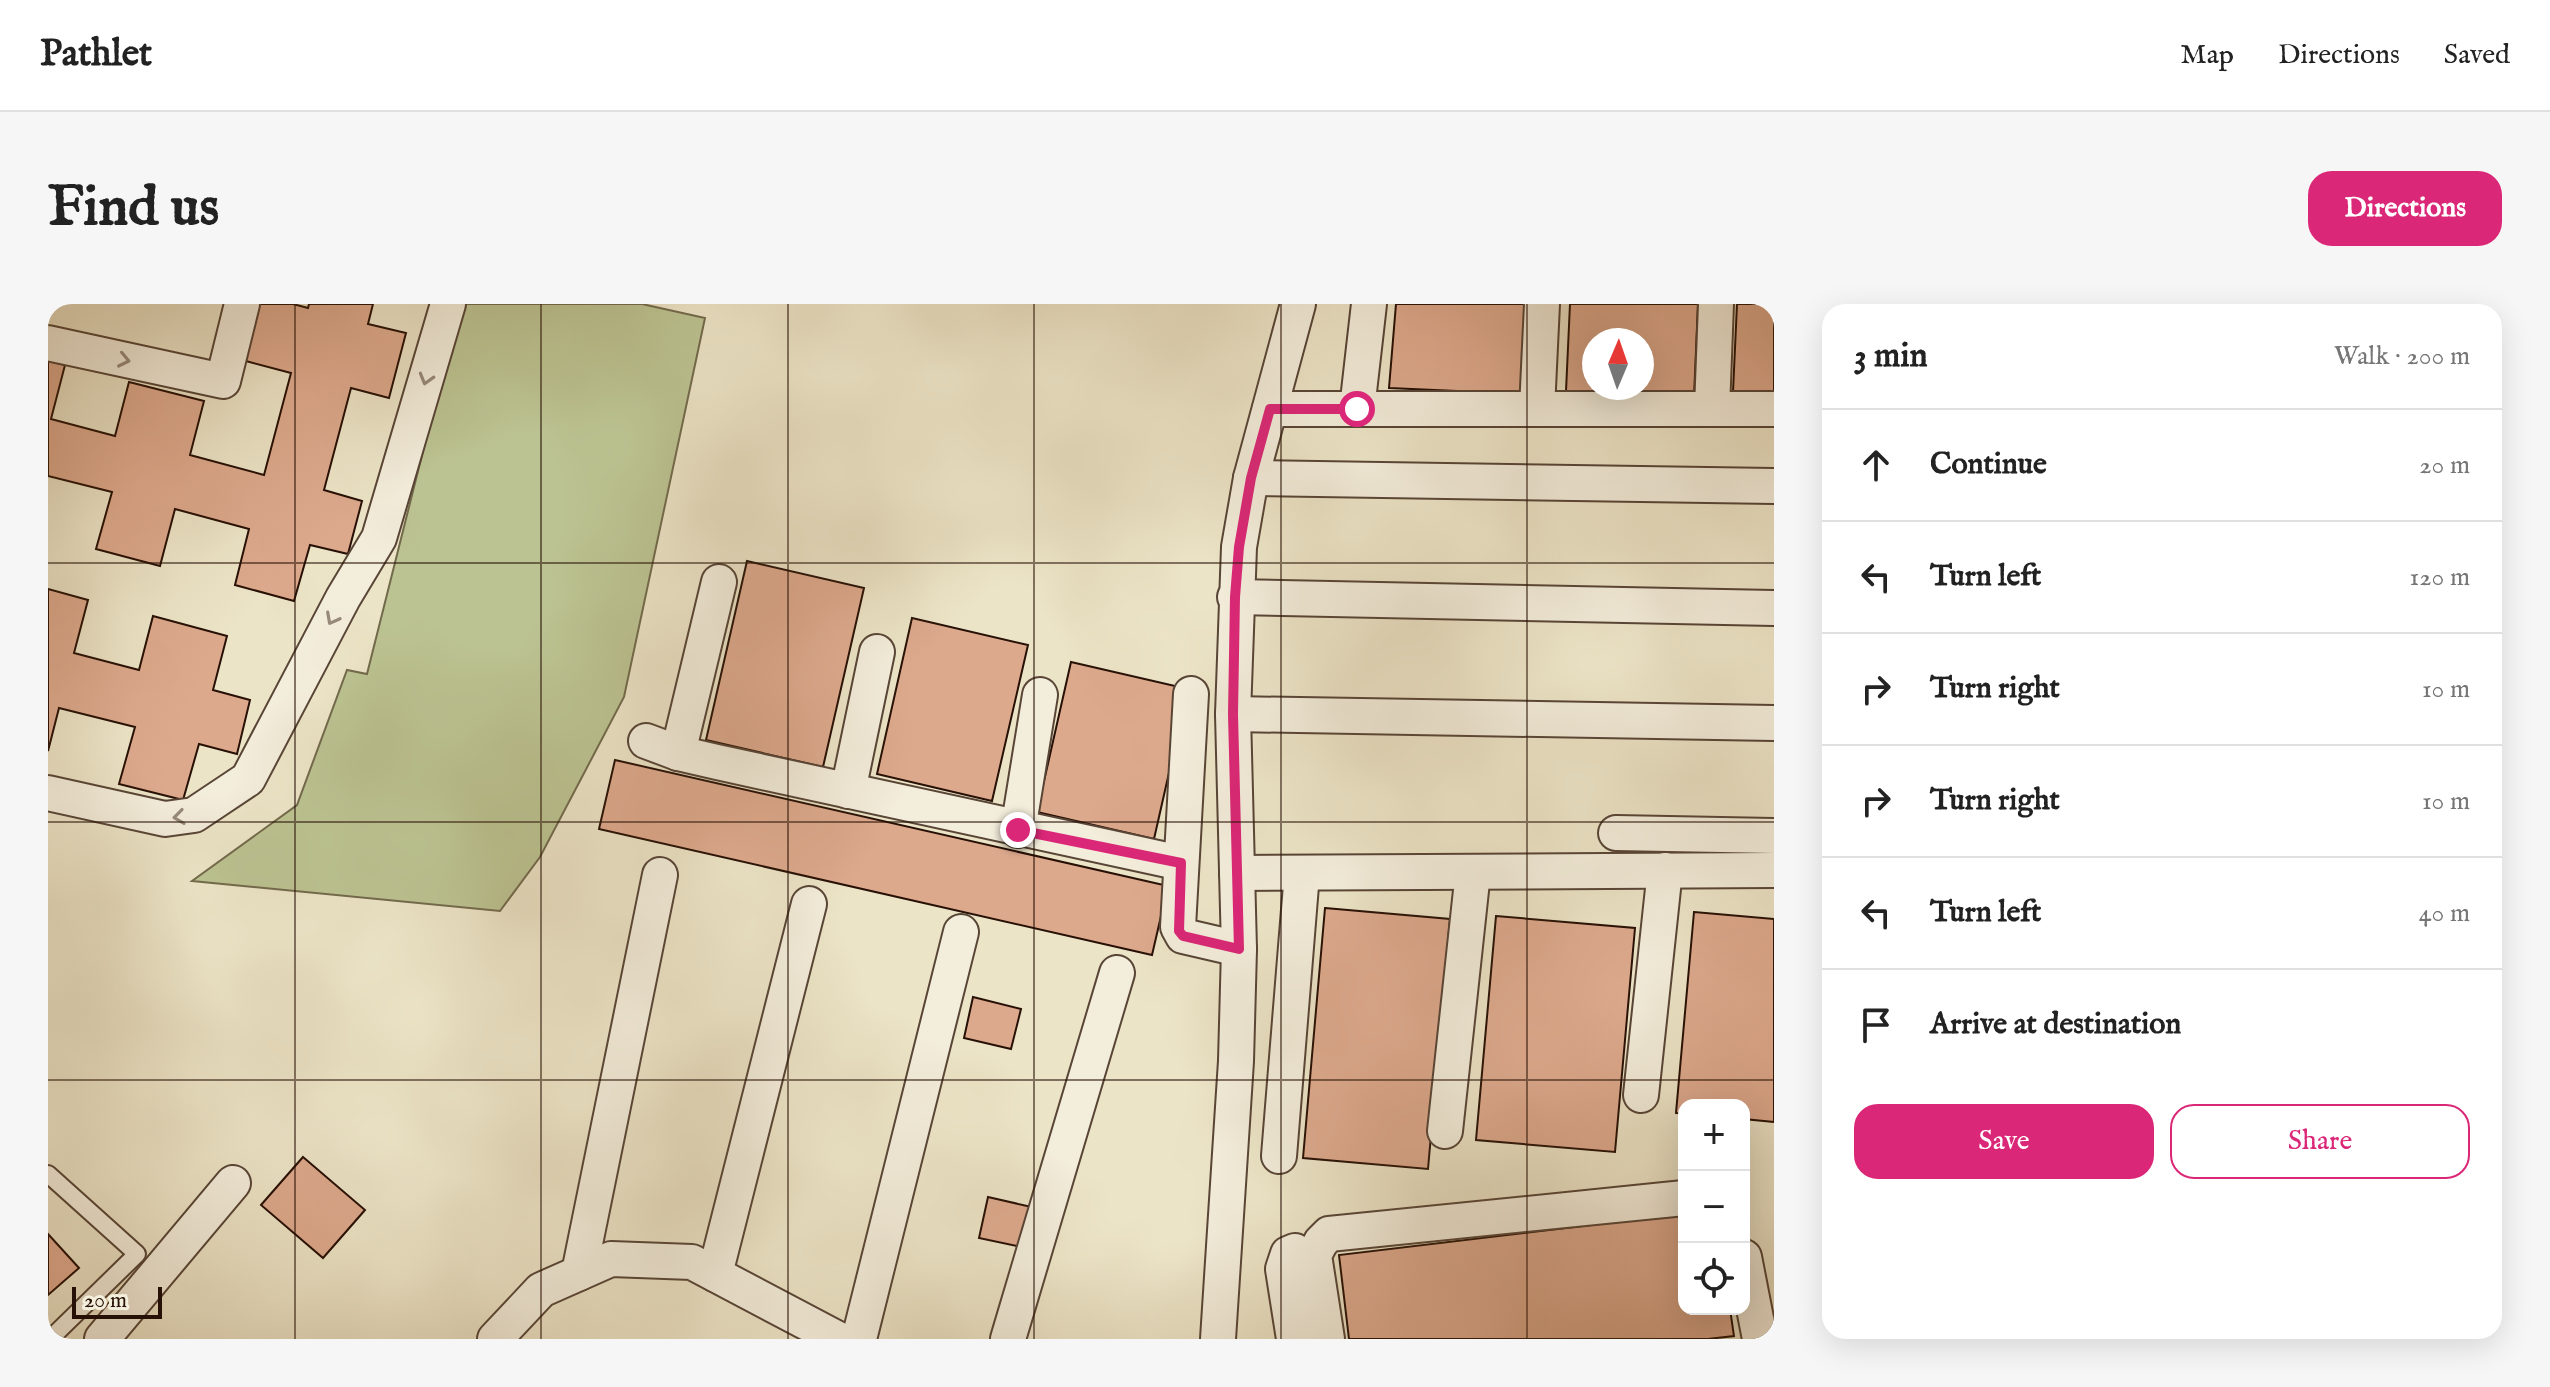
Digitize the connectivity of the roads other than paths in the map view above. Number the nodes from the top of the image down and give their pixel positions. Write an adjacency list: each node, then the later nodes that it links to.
1 (242, 304): 7 (street, one-way to 1)
2 (448, 304): 26 (street, one-way to 26)
3 (1298, 304): 8 (street)
4 (1369, 304): 9 (street)
5 (1542, 304): 10 (street)
6 (1716, 304): 11 (street)
7 (48, 343)
8 (1270, 409): 9 (street); 13 (street)
9 (1357, 409): 10 (street)
10 (1537, 409): 11 (street)
11 (1712, 409): 12 (street)
12 (1774, 409)
13 (1251, 478): 14 (street); 16 (street)
14 (1774, 486)
15 (719, 582): 24 (street)
16 (1235, 597): 17 (street); 21 (street)
17 (1774, 608)
18 (877, 652): 25 (street)
19 (1191, 694): 30 (street)
20 (1040, 695): 27 (street)
21 (1233, 714): 22 (street); 34 (street)
22 (1774, 723)
23 (646, 741): 24 (street)
24 (678, 753): 25 (street)
25 (848, 791): 27 (street)
26 (48, 793)
27 (1018, 830): 30 (street)
28 (1616, 833): 29 (street)
29 (1774, 836)
30 (1181, 863): 39 (street)
31 (1665, 870): 32 (street); 33 (street); 41 (street)
32 (1774, 870)
33 (1473, 872): 35 (street); 42 (street)
34 (1237, 873): 35 (street); 39 (street)
35 (1302, 873): 43 (street)
36 (660, 875): 48 (street)
37 (809, 904): 49 (street)
38 (961, 932): 56 (street)
39 (1239, 949): 58 (street)
40 (1117, 973): 57 (street)
41 (1641, 1095)
42 (1445, 1131)
43 (1279, 1156)
44 (48, 1174): 52 (lane)
45 (233, 1183): 53 (street)
46 (1678, 1199): 60 (street)
47 (1295, 1251): 59 (street)
48 (579, 1273): 49 (street); 54 (street)
49 (715, 1274): 51 (street)
50 (1750, 1288): 61 (street)
51 (791, 1330): 55 (street)
52 (50, 1339)
53 (102, 1339)
54 (495, 1339)
55 (838, 1339)
56 (859, 1339)
57 (1008, 1339)
58 (1218, 1339)
59 (1294, 1339)
60 (1327, 1339)
61 (1760, 1339)

